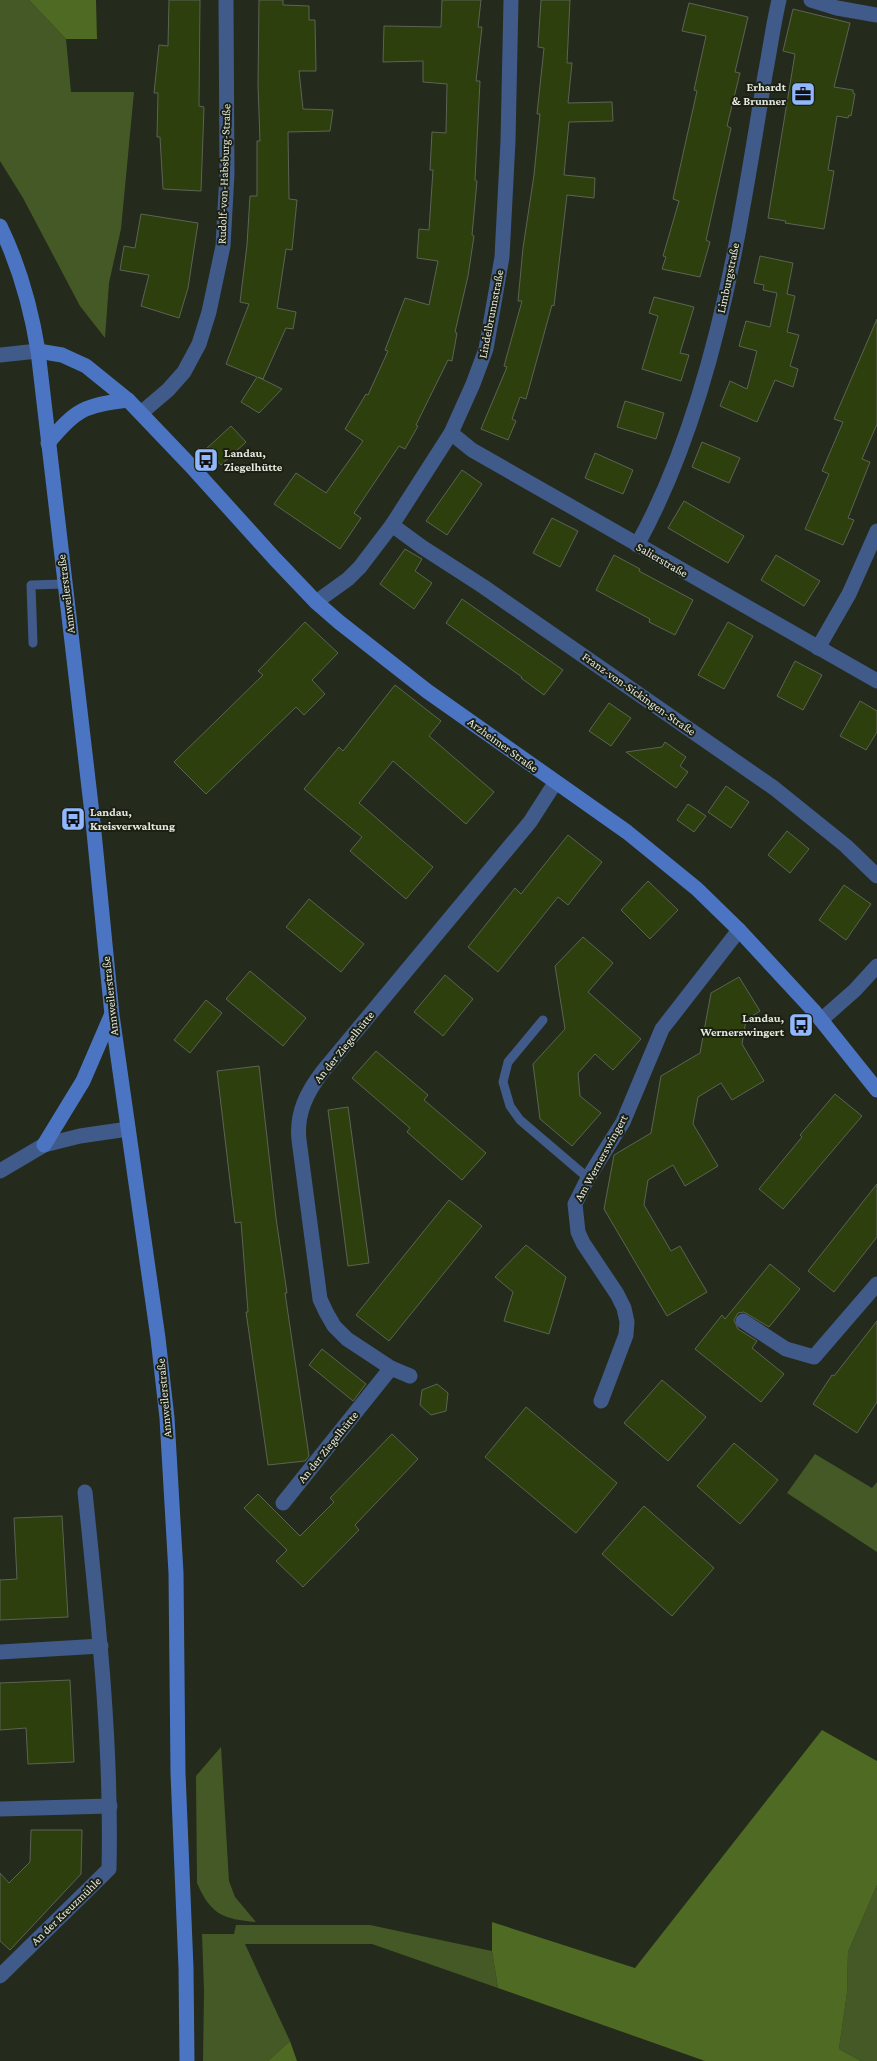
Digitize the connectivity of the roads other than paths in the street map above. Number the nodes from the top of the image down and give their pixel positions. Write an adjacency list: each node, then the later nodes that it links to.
1 (226, 0): 10 (street, Rudolf-von-Habsburg-Straße)
2 (511, 0): 11 (street, Lindelbrunnstraße)
3 (779, 0): 15 (street, Limburgstraße)
4 (811, 0): 5 (street)
5 (877, 15)
6 (0, 226): 7 (street, Annweilerstraße)
7 (38, 351): 8 (street); 9 (street, Arzheimer Straße); 12 (street, Annweilerstraße)
8 (0, 355)
9 (128, 400): 10 (street, Arzheimer Straße); 12 (street)
10 (141, 413): 17 (street, Arzheimer Straße)
11 (451, 433): 13 (street, Lindelbrunnstraße); 15 (street, Salierstraße)
12 (48, 443): 16 (street, Annweilerstraße)
13 (392, 525): 17 (street, Lindelbrunnstraße); 22 (street, Franz-von-Sickingen-Straße)
14 (877, 531): 19 (street)
15 (637, 545): 19 (street, Salierstraße)
16 (64, 584): 18 (lane); 25 (street, Annweilerstraße)
17 (316, 602): 21 (street, Arzheimer Straße)
18 (34, 643)
19 (818, 648): 20 (street, Salierstraße)
20 (877, 681)
21 (555, 783): 23 (street, Arzheimer Straße); 35 (street, An der Ziegelhütte)
22 (877, 876)
23 (739, 930): 27 (street, Arzheimer Straße); 32 (street, Am Wernerswingert)
24 (877, 966): 27 (street)
25 (112, 1015): 29 (street, Annweilerstraße); 30 (street)
26 (543, 1020): 32 (lane)
27 (821, 1020): 28 (street, Arzheimer Straße)
28 (877, 1090)
29 (128, 1129): 30 (street); 45 (street, Annweilerstraße)
30 (44, 1145): 31 (street)
31 (0, 1171)
32 (588, 1178): 37 (street, Am Wernerswingert)
33 (877, 1284): 34 (street)
34 (743, 1321)
35 (391, 1368): 36 (street, An der Ziegelhütte); 39 (street, An der Ziegelhütte)
36 (410, 1376)
37 (601, 1401)
38 (85, 1492): 40 (street, An der Kreuzmühle)
39 (283, 1503)
40 (101, 1646): 41 (street); 42 (street, An der Kreuzmühle)
41 (0, 1652)
42 (110, 1806): 43 (street); 44 (street, An der Kreuzmühle)
43 (0, 1809)
44 (0, 1976)
45 (187, 2061)

